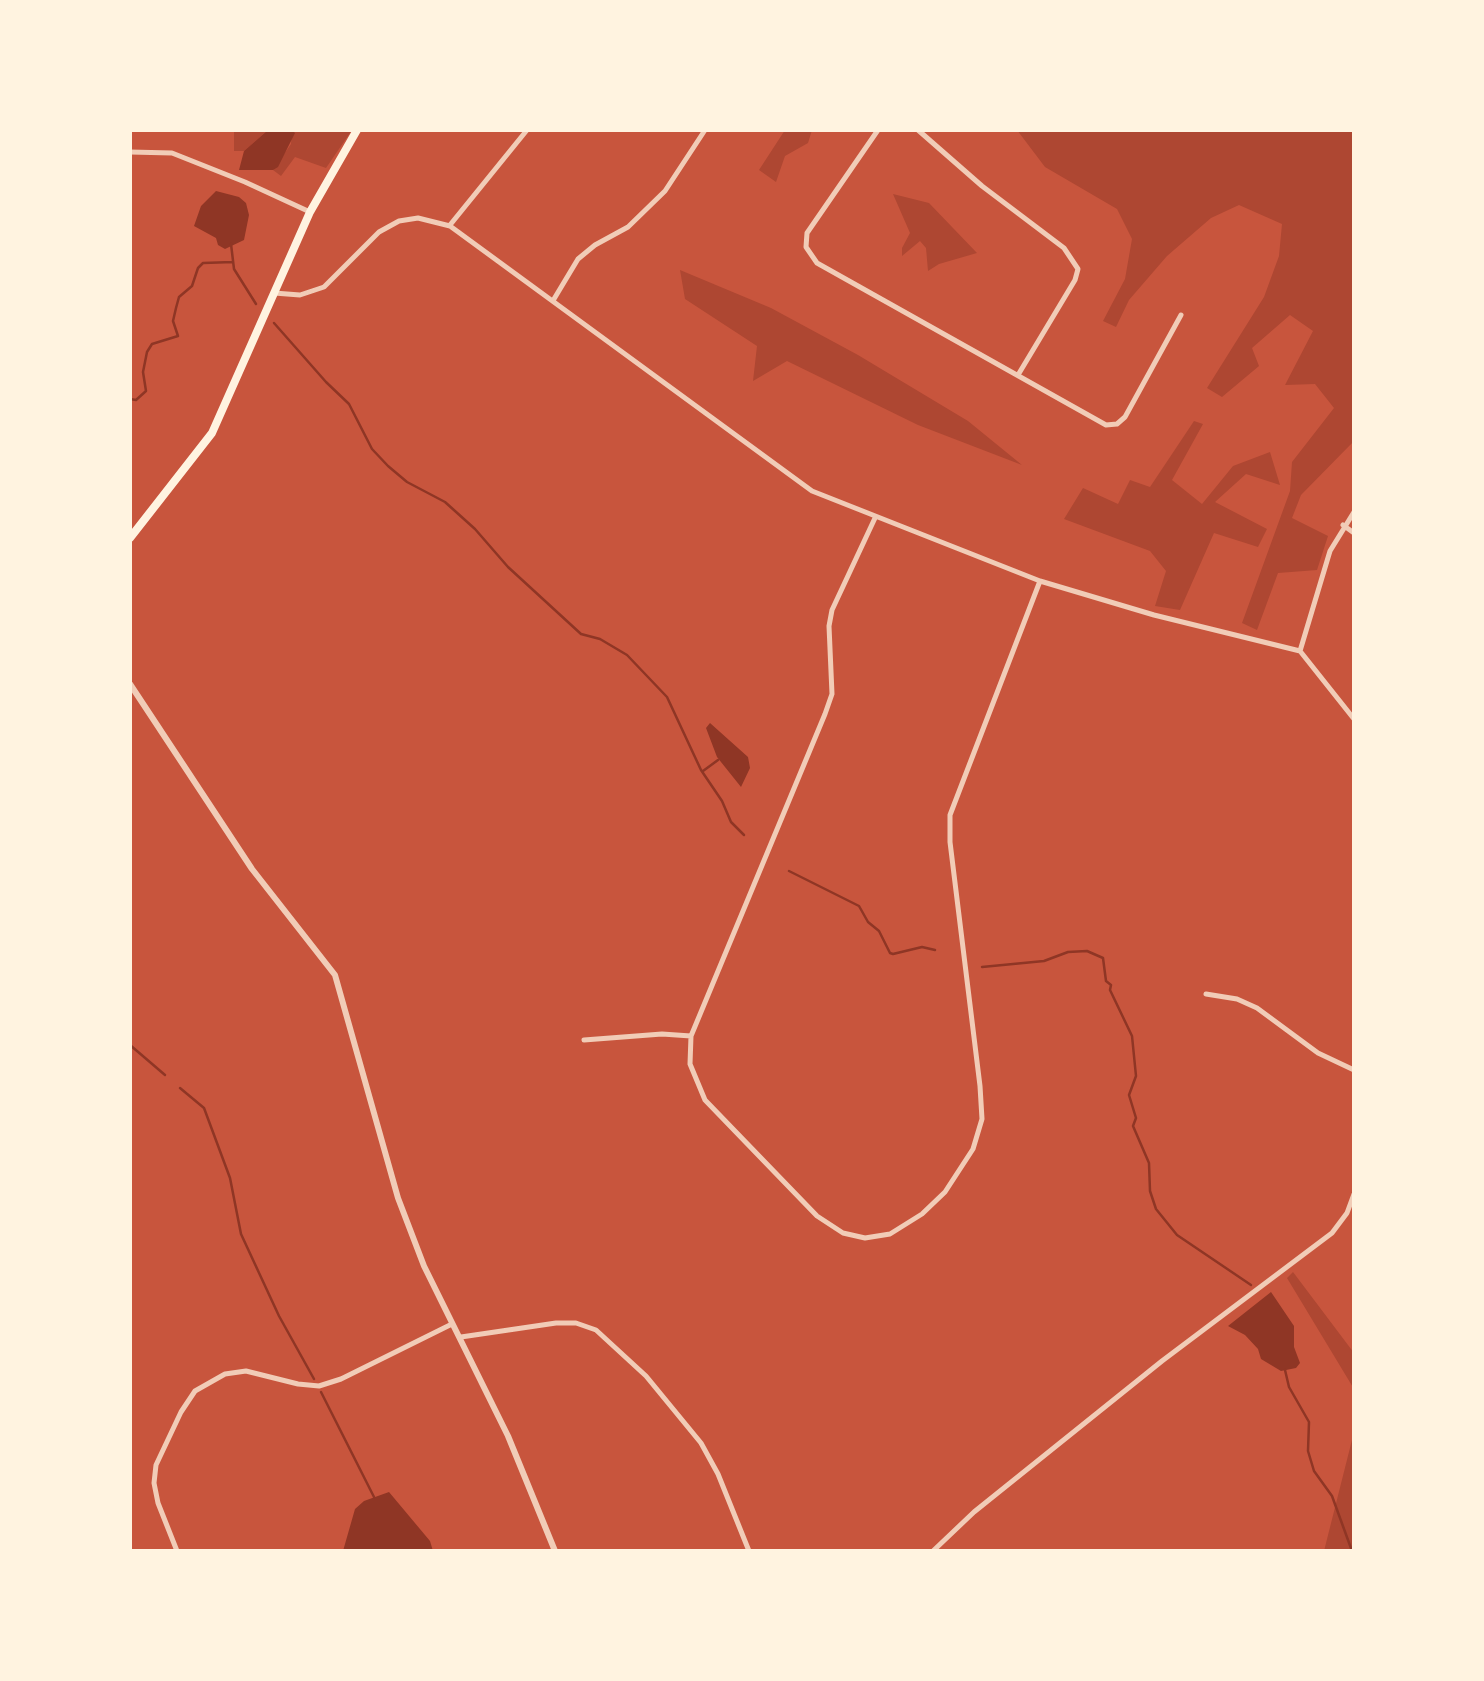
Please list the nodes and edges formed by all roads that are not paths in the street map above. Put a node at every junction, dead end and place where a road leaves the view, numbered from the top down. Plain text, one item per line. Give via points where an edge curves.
1 (356, 130) edge
2 (526, 130) edge
3 (705, 130) edge
4 (878, 130) edge
5 (918, 130) edge
6 (130, 152) edge
7 (310, 212) junction
8 (450, 226) junction
9 (274, 293) junction
10 (554, 299) junction
11 (1181, 315) dead end
12 (1018, 376) junction
13 (1354, 512) edge
14 (875, 518) junction
15 (1343, 525) junction
16 (1354, 533) edge
17 (130, 538) edge
18 (1040, 581) junction
19 (1300, 651) junction
20 (130, 684) edge
21 (1354, 719) edge
22 (1206, 994) dead end
23 (691, 1036) junction
24 (584, 1040) dead end
25 (1354, 1070) edge
26 (1354, 1194) edge
27 (454, 1322) junction
28 (461, 1336) junction
29 (178, 1551) edge
30 (555, 1551) edge
31 (749, 1551) edge
32 (933, 1551) edge

1 - 7 main road
2 - 8 street
3 - 10 street via 665,191 628,227 578,259
4 - 12 street via 806,234 806,247 818,264
5 - 12 street via 1064,248 1078,269
6 - 7 street via 172,153
7 - 9 main road
8 - 9 street via 399,221 324,287 300,295
8 - 10 street
9 - 17 main road via 212,434
10 - 14 street via 812,491
11 - 12 street via 1116,424 1094,420
13 - 15 street
14 - 18 street
14 - 23 street via 832,610 832,694 825,714
15 - 16 street
15 - 19 street
18 - 19 street
18 - 23 street via 950,815 982,1120 960,1171 922,1214 890,1234 842,1233 817,1216 704,1100 690,1064
19 - 21 street
20 - 27 street via 252,869 334,975 398,1198
22 - 25 street via 1257,1008 1318,1053
23 - 24 street
26 - 32 street via 1332,1233 1162,1361
27 - 28 street
27 - 29 street via 318,1386 246,1371 225,1374 196,1392 156,1464 158,1503
28 - 30 street
28 - 31 street via 556,1323 596,1330 646,1376 701,1443

